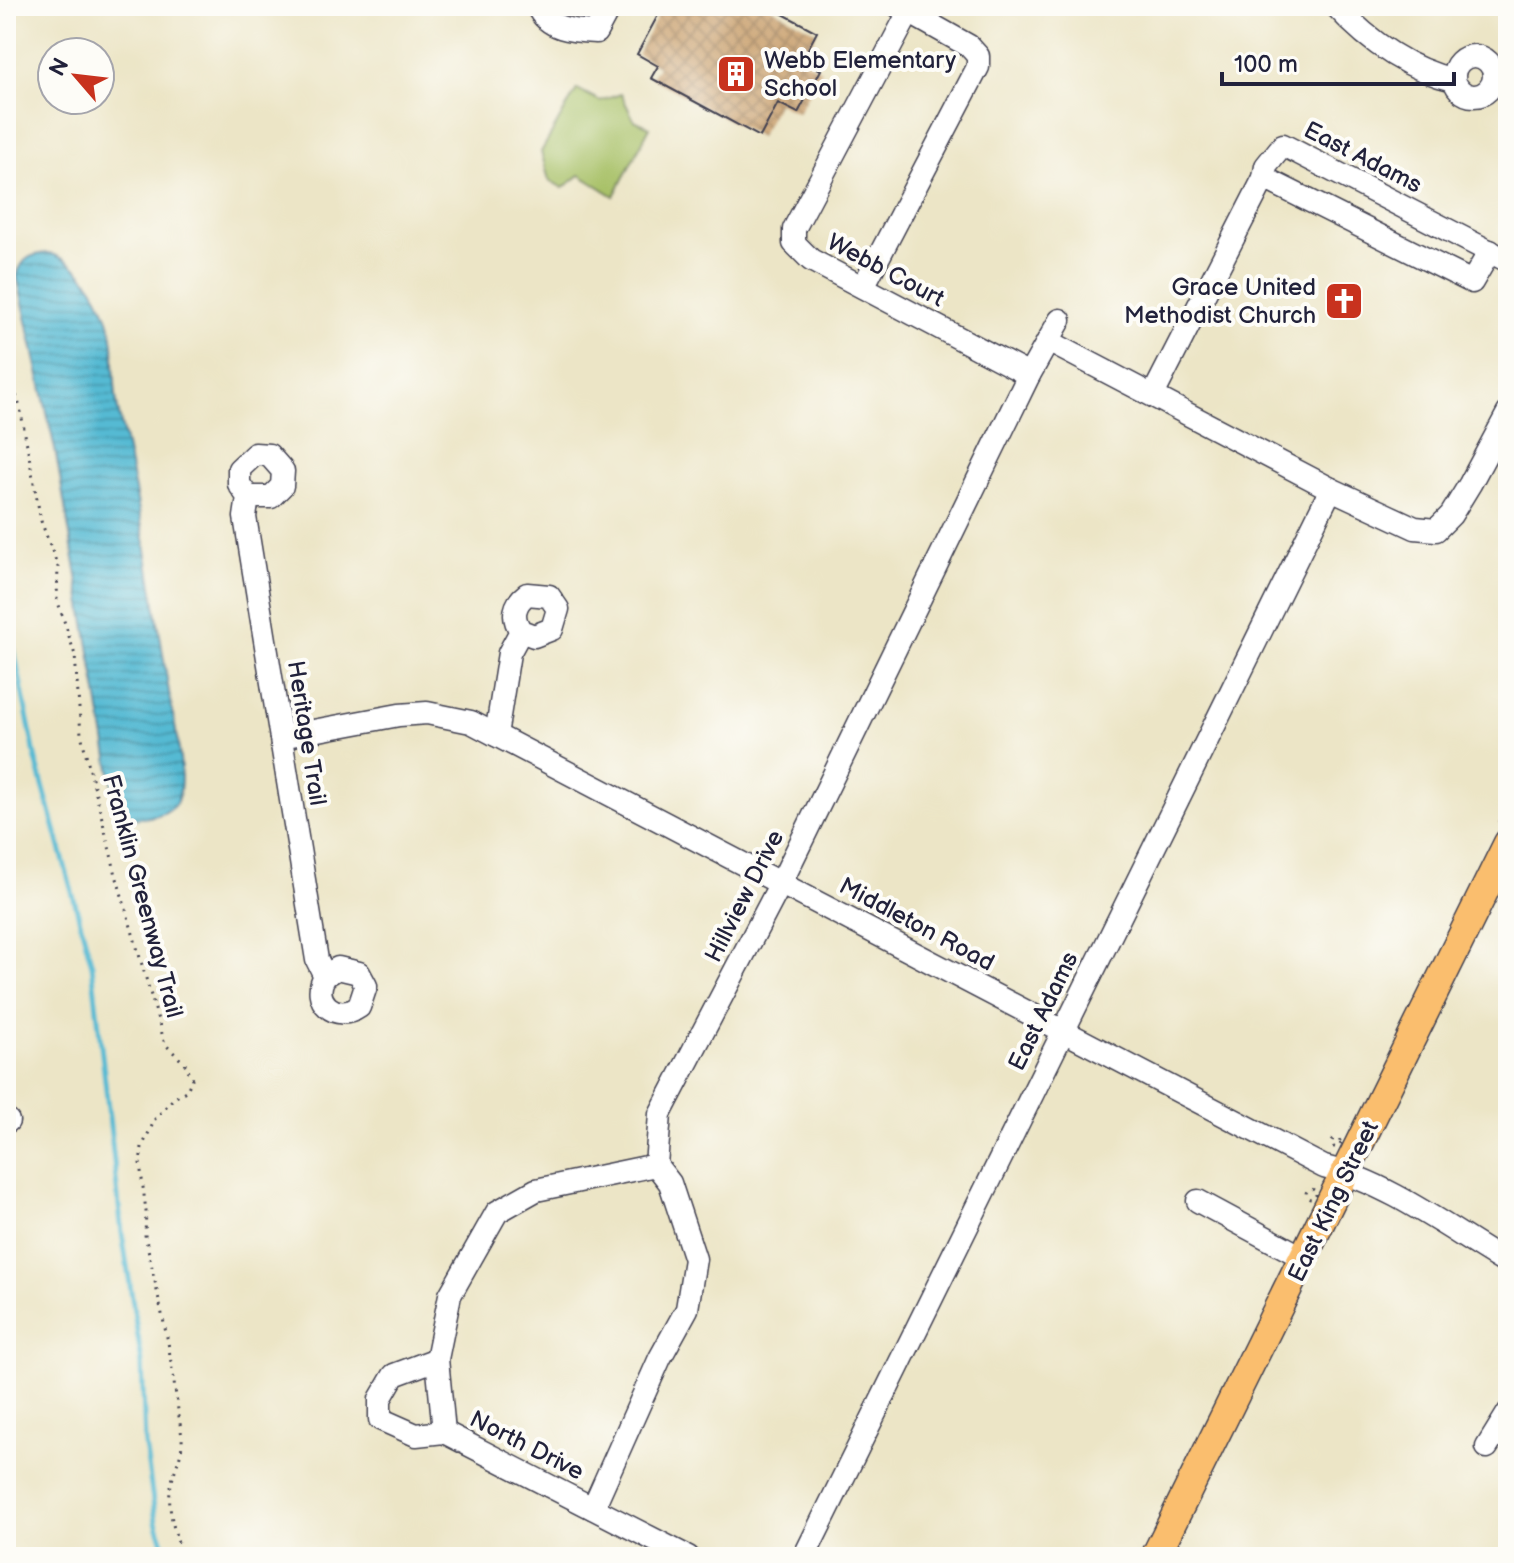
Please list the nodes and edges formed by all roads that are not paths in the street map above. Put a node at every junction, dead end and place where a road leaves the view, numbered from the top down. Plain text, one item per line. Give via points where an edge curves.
1 (537, 6) edge
2 (610, 6) edge
3 (1336, 6) edge
4 (904, 9) edge
5 (1454, 80) dead end
6 (1264, 178) junction
7 (1499, 256) edge
8 (863, 287) junction
9 (1060, 320) dead end
10 (1048, 341) junction
11 (1029, 375) junction
12 (1153, 395) junction
13 (1508, 413) edge
14 (1502, 438) edge
15 (1331, 489) junction
16 (248, 497) dead end
17 (521, 631) dead end
18 (496, 735) junction
19 (281, 737) junction
20 (1508, 843) edge
21 (781, 883) junction
22 (325, 976) dead end
23 (1062, 1030) junction
24 (656, 1165) junction
25 (1346, 1173) junction
26 (1198, 1201) dead end
27 (1304, 1258) junction
28 (1508, 1264) edge
29 (437, 1359) junction
30 (1508, 1413) edge
31 (444, 1432) junction
32 (1487, 1447) dead end
33 (593, 1508) junction
34 (688, 1557) edge
35 (804, 1557) edge
36 (1155, 1557) edge

1 - 2 street via 552,23 569,31 596,32
3 - 5 street via 1364,35 1400,60
4 - 8 street, Webb Court via 793,236 802,254
4 - 8 street via 969,46 978,56 978,67
6 - 7 street via 1472,282
6 - 7 street, East Adams via 1266,166 1283,145
6 - 12 street, East Adams
8 - 11 street, Webb Court
9 - 10 street, Hillview Drive
10 - 11 street, Hillview Drive
10 - 12 street
11 - 21 street, Hillview Drive
12 - 15 street
13 - 14 street
14 - 15 street via 1436,530 1415,528
15 - 23 street, East Adams
16 - 19 street, Heritage Trail via 245,517
17 - 18 street via 509,653
18 - 19 street, Middleton Road via 471,722 427,713
18 - 21 street, Middleton Road
19 - 22 street, Heritage Trail via 317,960
20 - 25 main road, East King Street
21 - 23 street, Middleton Road
21 - 24 street, Hillview Drive via 660,1114
23 - 25 street, Middleton Road via 1324,1167
23 - 35 street, East Adams
24 - 29 street, North Drive via 536,1190 497,1212 450,1295
24 - 33 street via 670,1183 695,1259 687,1309
25 - 27 main road, East King Street
25 - 28 street, Middleton Road
26 - 27 street
27 - 36 main road, East King Street
29 - 31 street, North Drive
29 - 31 street via 394,1375 380,1399 380,1419 416,1435
30 - 32 street
31 - 33 street, North Drive
33 - 34 street, North Drive

